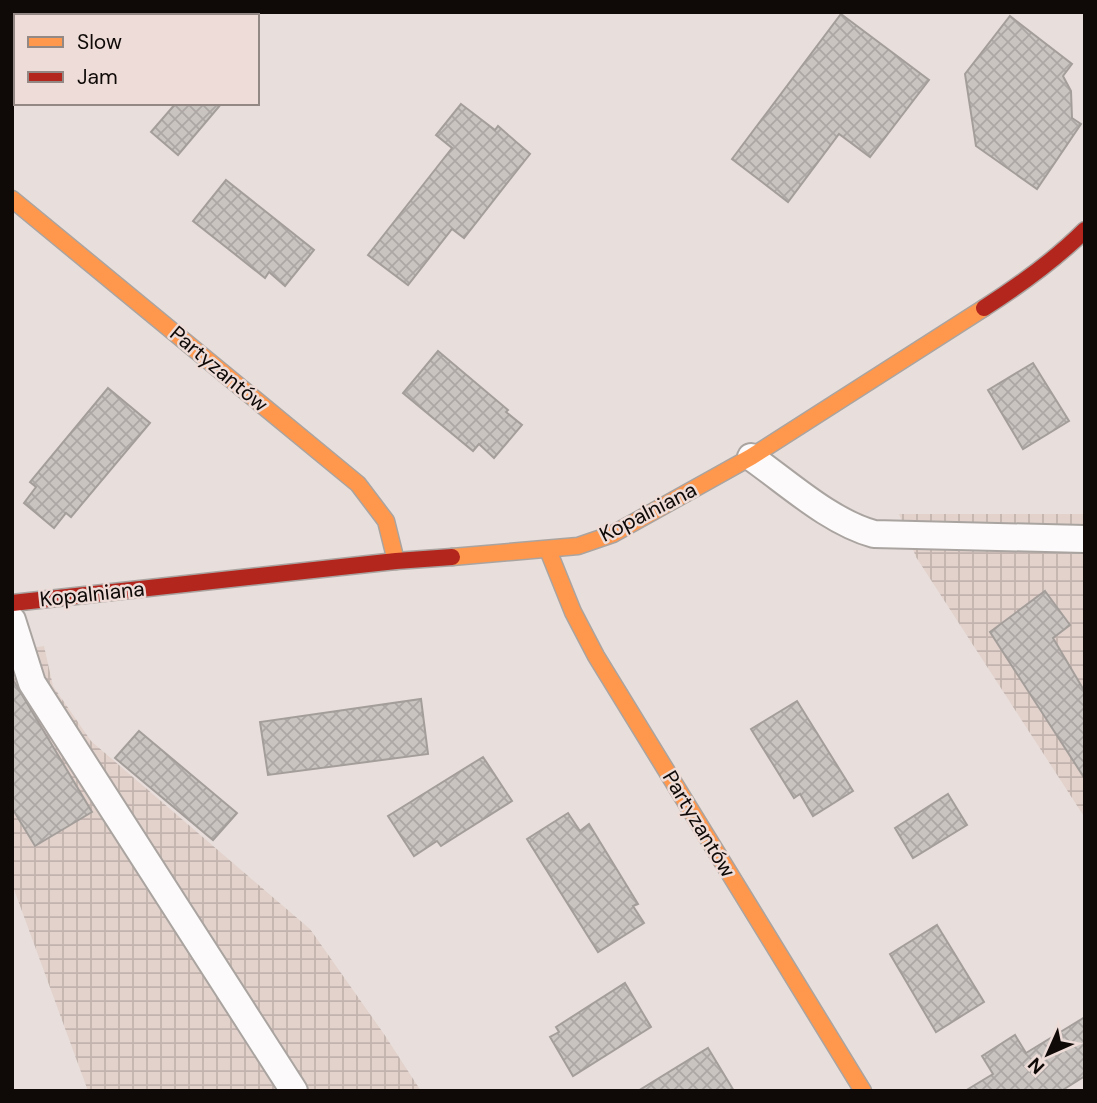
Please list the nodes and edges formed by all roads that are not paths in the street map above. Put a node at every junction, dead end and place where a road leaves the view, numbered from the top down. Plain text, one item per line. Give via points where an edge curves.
1 (12, 199) edge
2 (1085, 230) edge
3 (751, 457) junction
4 (1085, 539) edge
5 (548, 550) junction
6 (396, 561) junction
7 (12, 603) edge
8 (12, 620) edge
9 (294, 1091) edge
10 (863, 1091) edge

1 - 6 street, Partyzantów via 358,484 386,521
2 - 3 street, Kopalniana via 1016,288
3 - 4 lane via 836,517 874,534
3 - 5 street, Kopalniana via 613,534
5 - 6 street, Kopalniana
5 - 10 street, Partyzantów via 596,656
6 - 7 street, Kopalniana
8 - 9 lane via 32,683

